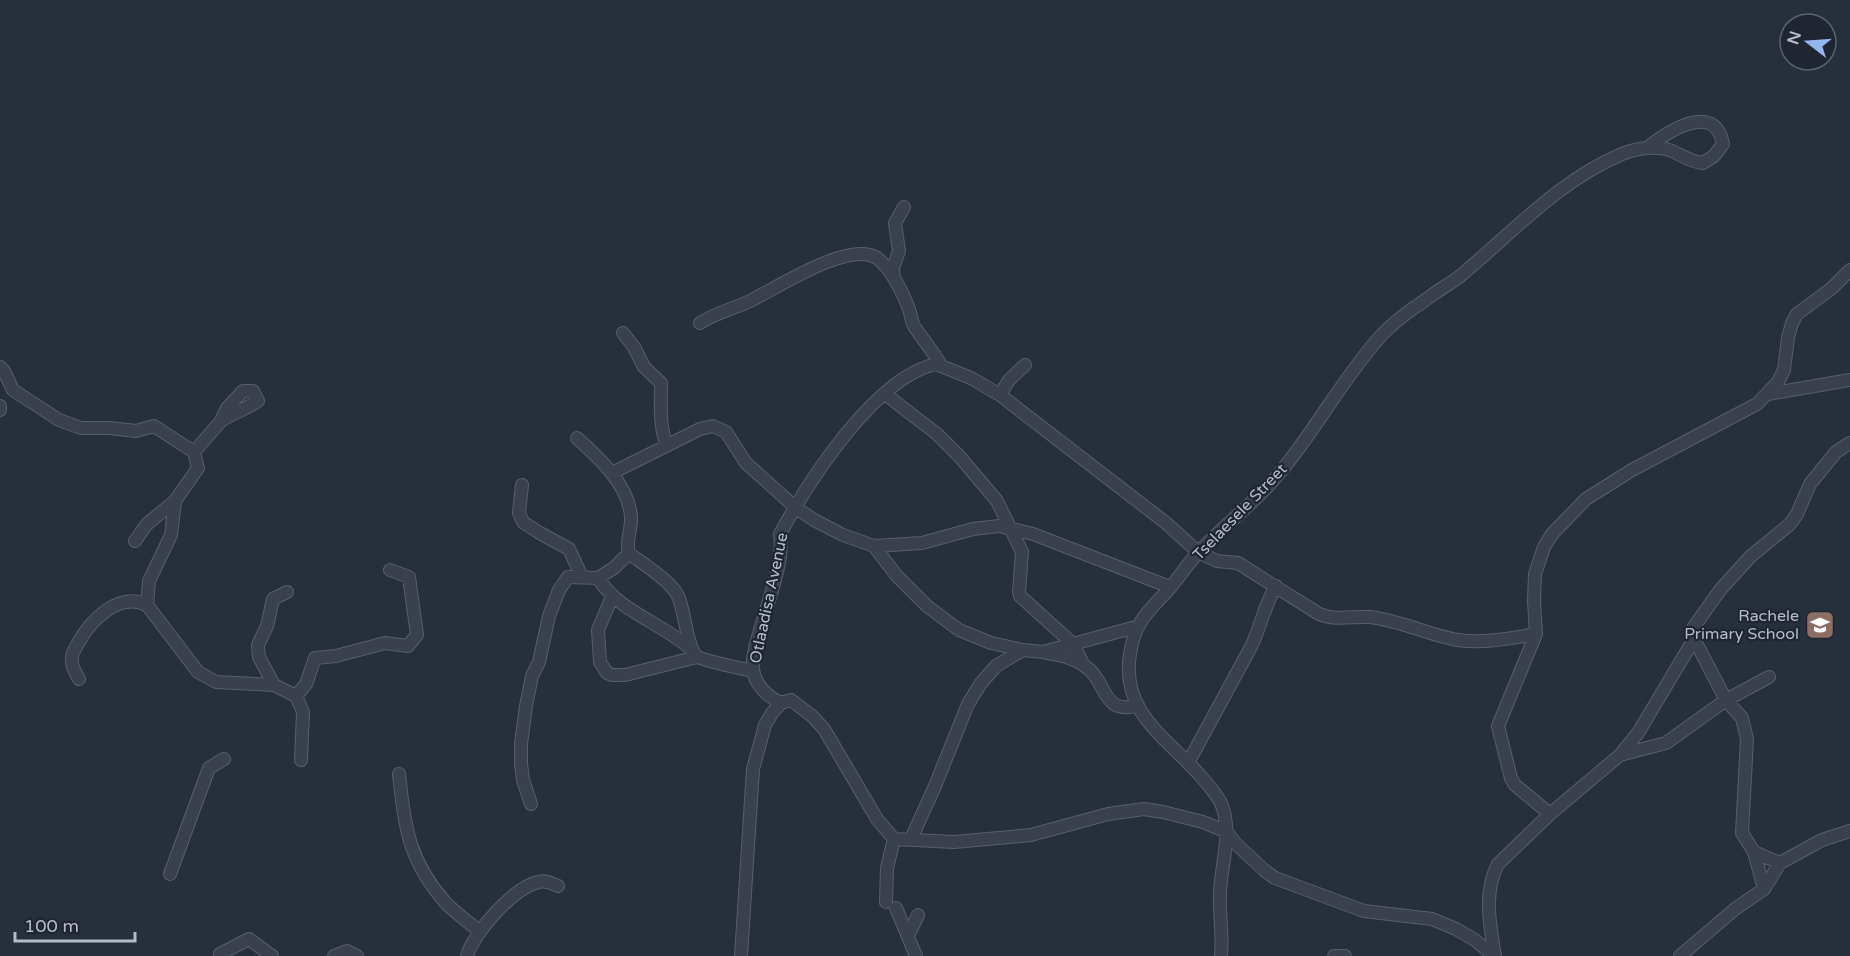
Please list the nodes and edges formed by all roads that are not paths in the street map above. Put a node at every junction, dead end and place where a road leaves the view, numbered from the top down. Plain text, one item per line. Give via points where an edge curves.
1 (1647, 148) junction
2 (904, 207) dead end
3 (1850, 270) edge
4 (894, 279) junction
5 (700, 323) dead end
6 (623, 333) dead end
7 (940, 364) junction
8 (1025, 365) dead end
9 (0, 368) edge
10 (1850, 380) edge
11 (13, 390) junction
12 (0, 391) edge
13 (885, 394) junction
14 (1768, 394) junction
15 (1000, 395) junction
16 (221, 421) dead end
17 (577, 438) dead end
18 (1850, 443) edge
19 (667, 447) junction
20 (194, 452) junction
21 (612, 472) junction
22 (522, 485) dead end
23 (176, 501) junction
24 (796, 508) junction
25 (1010, 527) junction
26 (135, 541) dead end
27 (874, 546) junction
28 (1198, 552) junction
29 (629, 554) junction
30 (390, 570) dead end
31 (582, 577) junction
32 (598, 578) junction
33 (1276, 586) junction
34 (1170, 587) junction
35 (286, 592) dead end
36 (612, 597) junction
37 (147, 605) junction
38 (1136, 627) junction
39 (1536, 634) junction
40 (1694, 639) junction
41 (991, 643) junction
42 (1073, 644) junction
43 (1023, 650) junction
44 (1043, 652) junction
45 (694, 653) junction
46 (996, 666) junction
47 (1084, 666) junction
48 (753, 671) junction
49 (1769, 677) dead end
50 (79, 679) dead end
51 (274, 685) junction
52 (296, 696) junction
53 (1726, 700) junction
54 (781, 703) junction
55 (1137, 706) junction
56 (1620, 755) junction
57 (224, 759) dead end
58 (301, 760) dead end
59 (1189, 761) junction
60 (399, 774) dead end
61 (531, 804) dead end
62 (1550, 814) junction
63 (1850, 831) edge
64 (1227, 832) junction
65 (894, 839) junction
66 (911, 839) junction
67 (1754, 852) junction
68 (1780, 863) junction
69 (170, 874) dead end
70 (558, 886) dead end
71 (1764, 889) junction
72 (918, 915) dead end
73 (480, 932) junction
74 (908, 936) junction
75 (220, 956) edge
76 (272, 956) edge
77 (334, 956) edge
78 (357, 956) edge
79 (467, 956) edge
80 (741, 956) edge
81 (916, 956) edge
82 (1221, 956) edge
83 (1334, 956) edge
84 (1345, 956) edge
85 (1494, 956) edge
86 (1680, 956) edge

1 - 1 street, Tselaesele Street via 1660,147 1703,163 1723,144 1717,128 1693,123
1 - 28 street, Tselaesele Street via 1622,154 1574,180 1457,279 1394,323 1362,359 1277,476
2 - 4 street via 895,223 899,251
3 - 14 street via 1797,314 1788,338 1784,370
4 - 5 street via 879,259 854,254
4 - 7 street via 914,326
6 - 19 street via 644,367 661,383 660,415
7 - 13 street, Otlaadisa Avenue via 903,380
7 - 15 street
8 - 15 street
9 - 11 street
10 - 14 street
11 - 12 street
11 - 20 street via 59,420 81,428 136,431 154,426
13 - 24 street, Otlaadisa Avenue via 838,444
13 - 25 street via 960,457 997,501
14 - 39 street via 1757,404 1632,470 1586,499 1563,521 1544,547 1535,574
15 - 28 street
16 - 20 street
17 - 21 street
18 - 40 street via 1836,452 1810,484 1790,524 1751,556 1720,590 1693,628
19 - 21 street
19 - 24 street via 708,427 719,428 746,463
20 - 23 street via 198,468
21 - 29 street via 630,509
22 - 31 street via 519,513 523,522 569,549
23 - 26 street via 147,524
23 - 37 street via 171,536 149,581
24 - 27 street via 843,536
24 - 48 street, Otlaadisa Avenue via 780,534 779,562 756,645
25 - 27 street via 973,529 922,543
25 - 34 street
25 - 42 street via 1022,552 1020,596
27 - 41 street via 896,575 933,611 959,630
28 - 33 street via 1217,561 1238,563
28 - 34 street, Tselaesele Street
29 - 32 street
29 - 45 street via 678,594
30 - 52 street via 409,577 417,634 408,646 385,644 315,658 306,684
31 - 32 street
31 - 61 street via 568,577 559,590 532,676 521,744 523,780
32 - 36 street
33 - 39 street via 1329,618 1368,617 1461,641
33 - 59 street via 1252,645
34 - 38 street, Tselaesele Street
35 - 51 street via 273,599 258,645 259,657
36 - 45 street via 678,637
36 - 45 street via 598,630 599,656 608,673 624,675
37 - 50 street via 138,600 117,604 95,618 72,656
37 - 51 street via 198,672 216,682
38 - 42 street
38 - 55 street, Tselaesele Street via 1129,656
39 - 62 street via 1500,717 1498,732 1510,778
40 - 53 street
40 - 56 street via 1638,733
41 - 43 street
41 - 46 street
42 - 44 street
42 - 47 street
43 - 44 street
43 - 46 street
44 - 47 street
45 - 48 street
46 - 66 street via 968,704
47 - 55 street via 1116,706
48 - 54 street, Otlaadisa Avenue via 766,692
49 - 53 street
51 - 52 street
52 - 58 street via 303,712
53 - 56 street via 1666,743
53 - 67 street via 1742,718 1747,739 1742,833
54 - 65 street, Otlaadisa Avenue via 791,700 824,729 877,819
54 - 80 street via 765,725 753,769
55 - 59 street, Tselaesele Street via 1164,740
56 - 62 street
57 - 69 street via 209,768
59 - 64 street, Tselaesele Street via 1222,805
60 - 73 street via 405,826 417,862 446,903
62 - 85 street via 1507,854 1493,874 1489,900
63 - 68 street via 1822,840
64 - 66 street via 1203,822 1144,809 1108,814 1020,837 954,842
64 - 82 street, Tselaesele Street via 1220,894
64 - 85 street via 1275,878 1364,911 1432,919 1466,934
65 - 66 street
65 - 74 street via 888,868 891,905
67 - 68 street
67 - 71 street
68 - 71 street
70 - 73 street via 546,881 528,885
71 - 86 street
72 - 74 street
73 - 79 street
74 - 81 street
75 - 76 street via 249,939
77 - 78 street via 347,951
83 - 84 street

